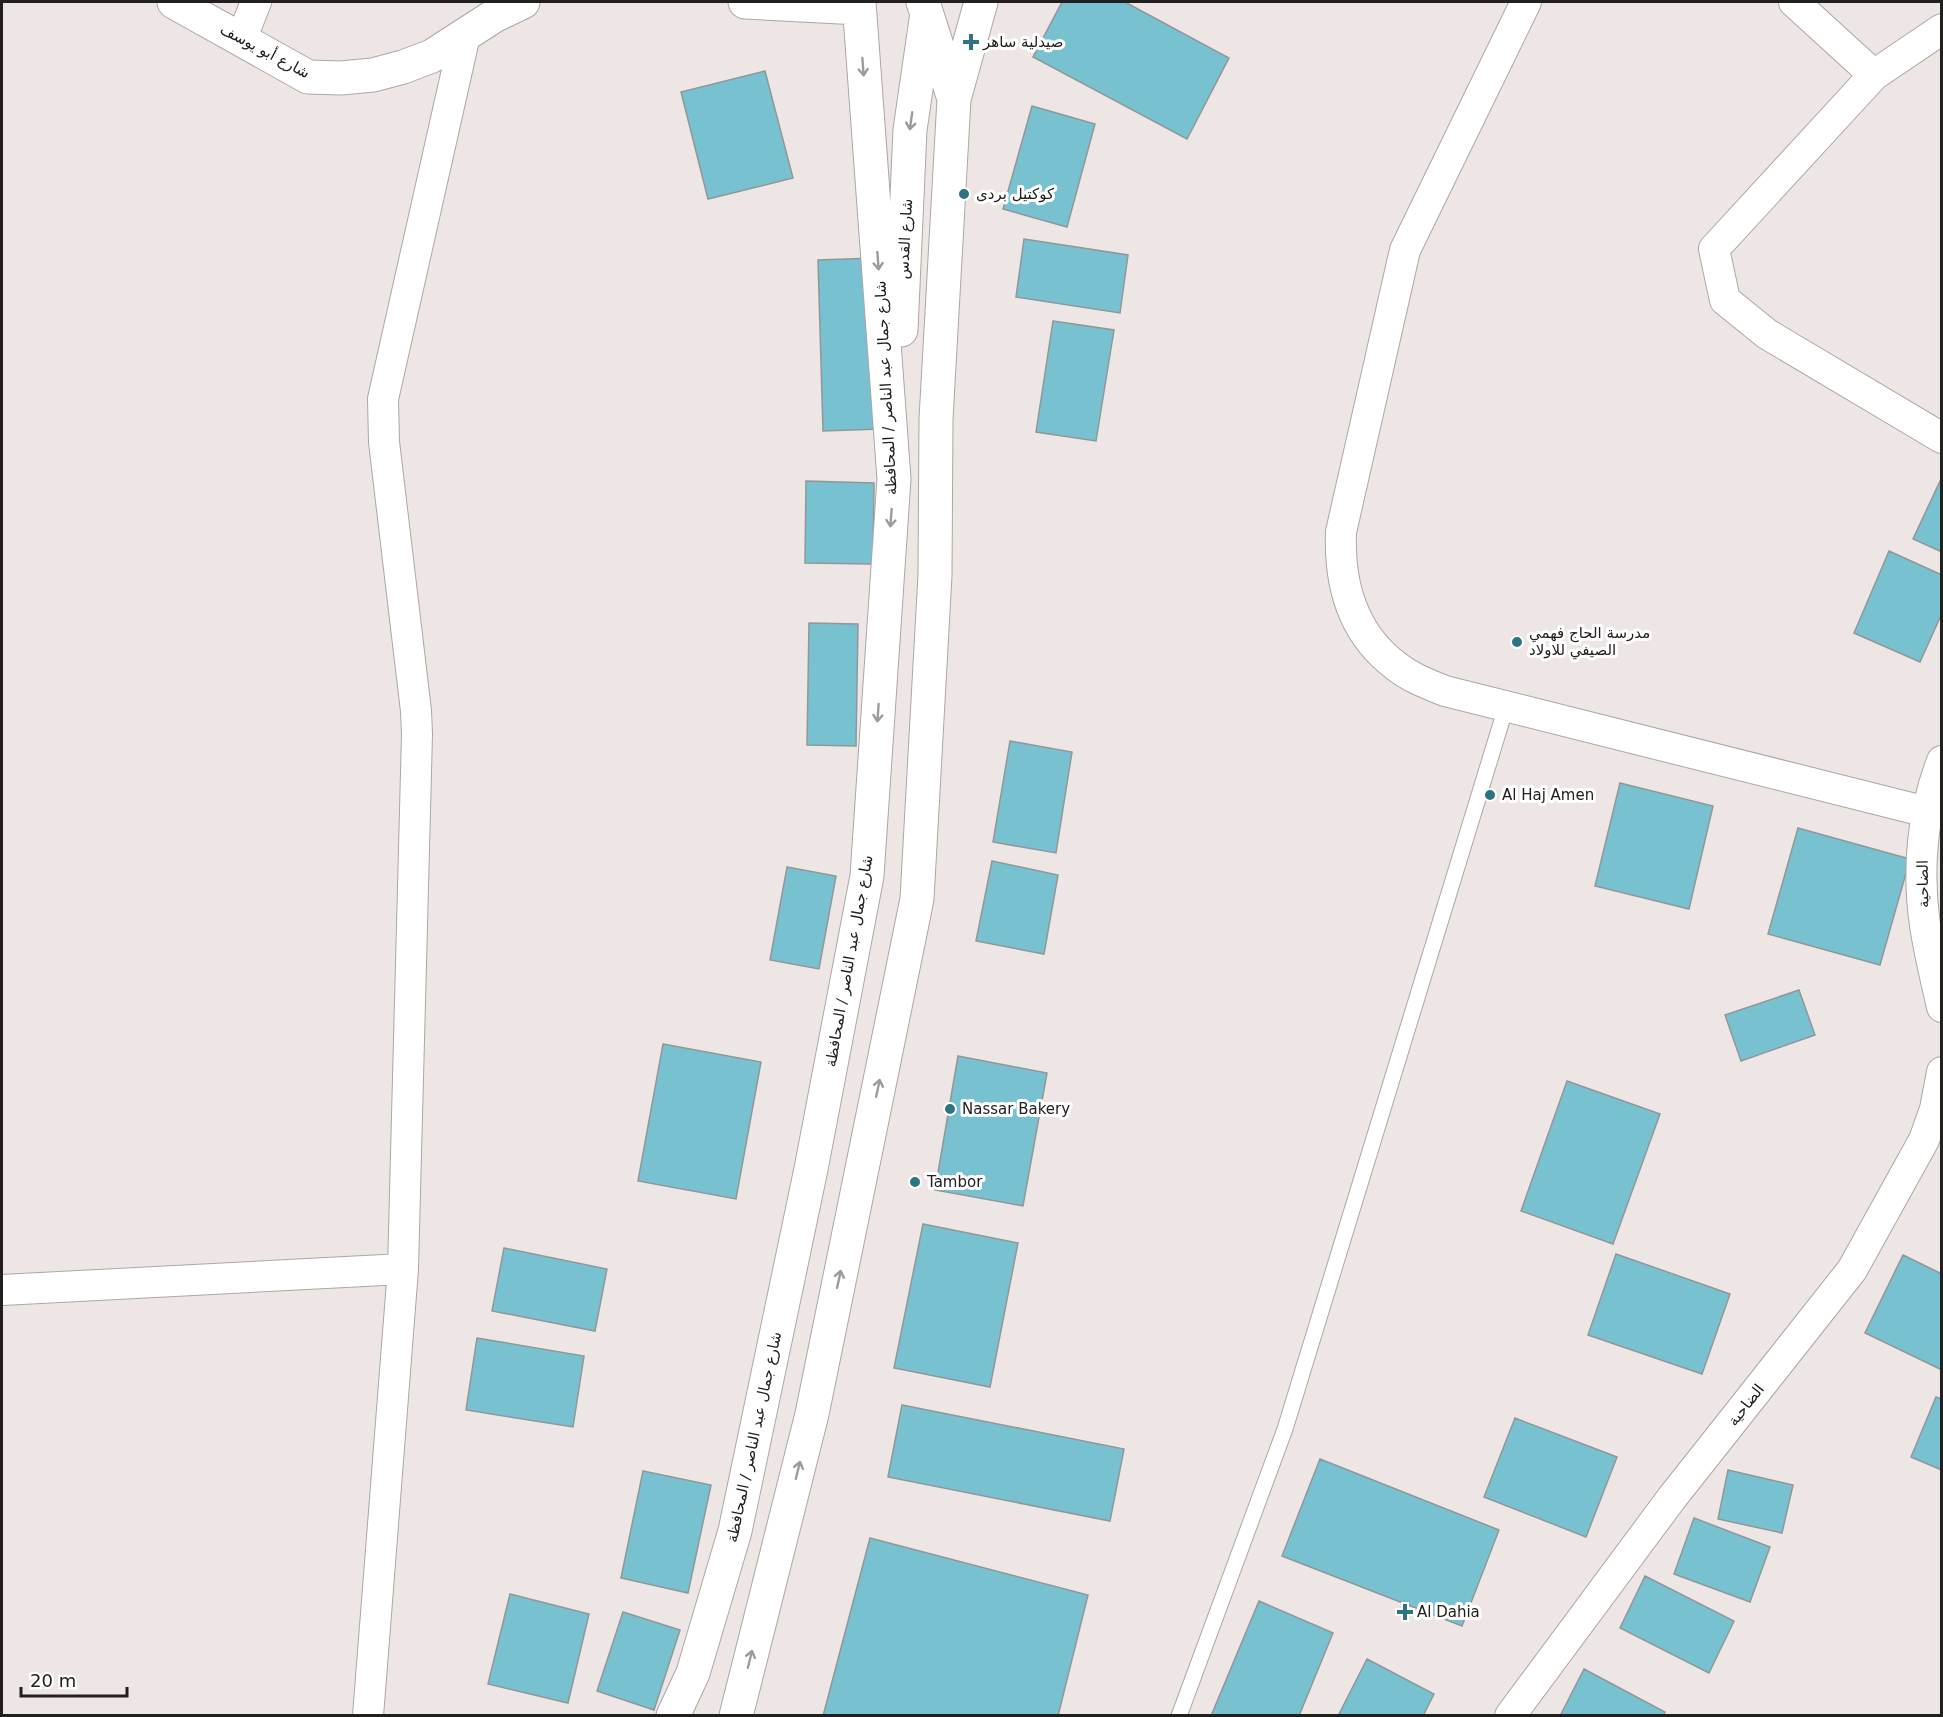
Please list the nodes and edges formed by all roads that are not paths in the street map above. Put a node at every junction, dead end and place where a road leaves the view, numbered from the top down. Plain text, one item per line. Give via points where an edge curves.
1 (174, 2) edge
2 (256, 2) edge
3 (523, 2) edge
4 (745, 2) edge
5 (981, 2) edge
6 (1526, 2) edge
7 (1794, 2) edge
8 (859, 5) edge
9 (494, 9) edge
10 (930, 13) edge
11 (1941, 29) edge
12 (465, 35) junction
13 (241, 40) junction
14 (1874, 75) junction
15 (954, 99) junction
16 (1941, 438) edge
17 (894, 479) junction
18 (1506, 707) junction
19 (1941, 760) edge
20 (1928, 812) junction
21 (1941, 1007) edge
22 (1941, 1072) edge
23 (403, 1269) junction
24 (2, 1290) edge
25 (368, 1716) edge
26 (673, 1716) edge
27 (736, 1716) edge
28 (1179, 1716) edge
29 (1510, 1716) edge

1 - 13 main road, شارع أبو يوسف
2 - 13 street
3 - 9 main road, شارع أبو يوسف
4 - 8 main road
5 - 15 main road
6 - 18 street via 1405,250 1341,532 1340,557 1350,606 1377,649 1417,680
7 - 14 street
8 -> 17 main road, شارع جمال عبد الناصر / المحافظة
9 - 12 main road, شارع أبو يوسف
10 - 15 main road
10 -> 17 main road, شارع القدس via 910,130
11 - 14 street
12 - 13 main road, شارع أبو يوسف via 432,56 403,68 341,78 308,77
12 - 23 street via 383,399 384,442 417,735
14 - 16 street via 1714,249 1725,300 1767,334
27 -> 15 main road via 812,1414 917,899 935,575 936,419
17 -> 26 main road, شارع جمال عبد الناصر / المحافظة via 867,876 735,1531 693,1673
18 - 20 street
18 - 28 lane via 1285,1429
19 - 20 street, الضاحية
20 - 21 street, الضاحية via 1922,886 1925,925
22 - 29 street, الضاحية via 1935,1109 1924,1140 1852,1270 1671,1499
23 - 24 street
23 - 25 street

